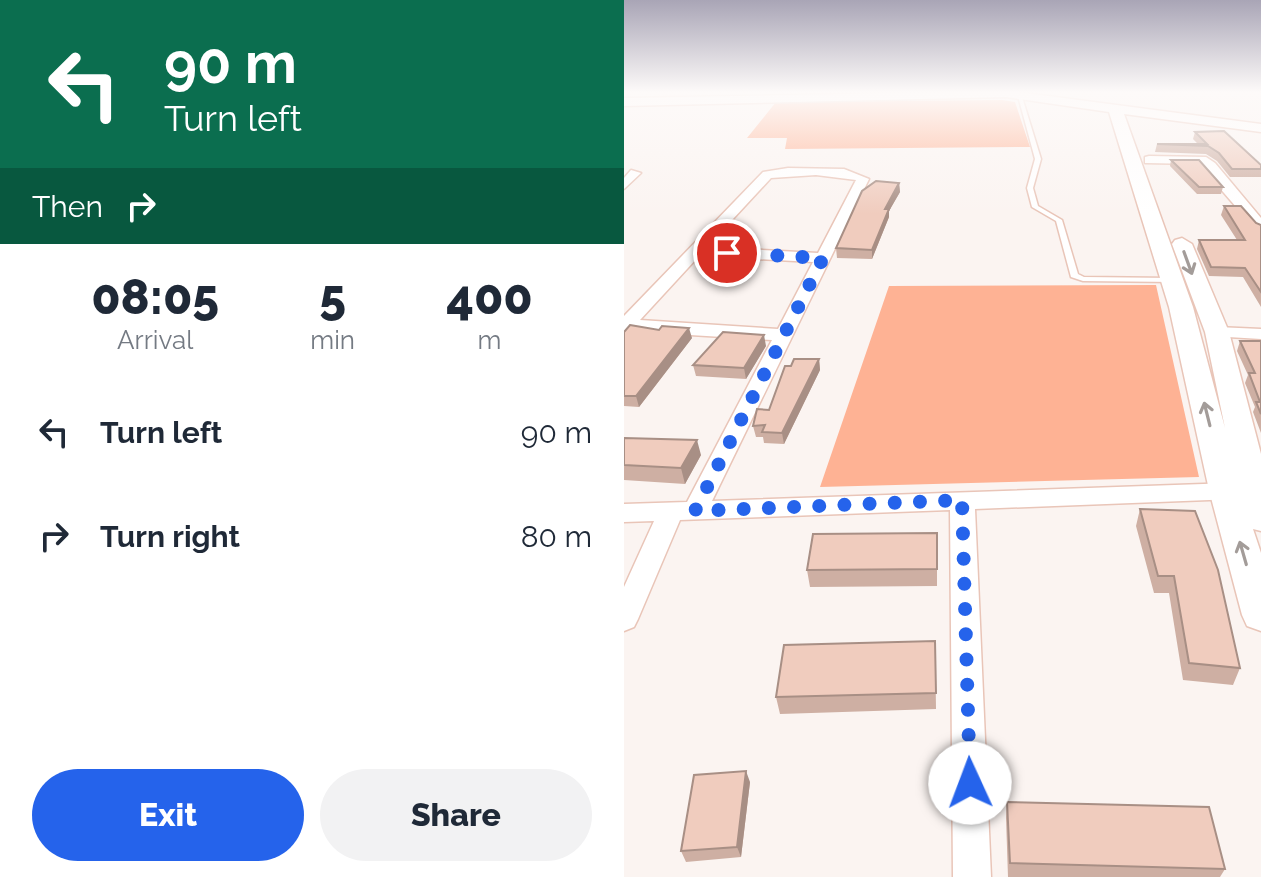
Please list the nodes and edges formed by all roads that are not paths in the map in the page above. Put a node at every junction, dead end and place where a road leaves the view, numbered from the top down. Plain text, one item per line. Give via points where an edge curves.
1 (1027, 132) edge
2 (1131, 132) edge
3 (1137, 132) edge
4 (1149, 160) junction
5 (635, 173) dead end
6 (624, 185) edge
7 (1261, 227) edge
8 (695, 251) junction
9 (823, 258) junction
10 (1172, 280) junction
11 (625, 325) edge
12 (1217, 332) junction
13 (1261, 334) edge
14 (783, 335) junction
15 (1247, 490) edge
16 (962, 500) junction
17 (683, 511) junction
18 (624, 513) edge
19 (1261, 519) edge
20 (1261, 615) edge
21 (624, 619) edge
22 (972, 877) edge

1 - 10 lane via 1038,159 1030,188 1035,207 1059,220 1074,275
2 - 10 street
3 - 4 street
4 - 7 street via 1202,160
4 -> 12 street
5 - 6 street
8 - 9 street
8 - 9 street via 767,175 855,174 863,179
8 - 11 street
9 - 14 street
15 -> 10 street
11 - 14 street
12 - 13 street
12 - 15 street
14 - 17 street
15 - 16 street
15 - 19 street
20 -> 15 street
16 - 17 street
16 - 22 street
17 - 18 street
17 - 21 street

